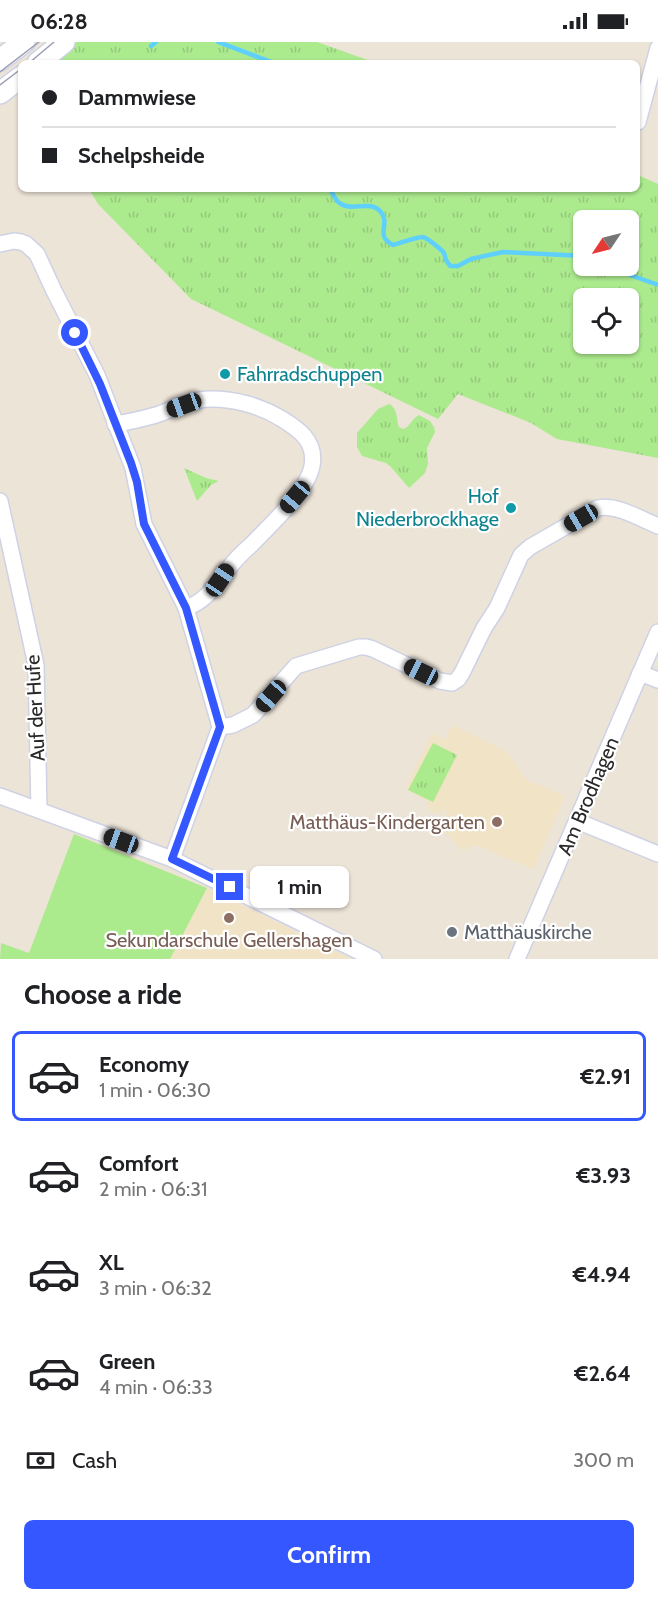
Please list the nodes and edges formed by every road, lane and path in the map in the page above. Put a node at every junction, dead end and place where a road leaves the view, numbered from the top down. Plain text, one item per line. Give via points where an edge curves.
1 (24, 42) edge
2 (64, 42) edge
3 (658, 48) edge
4 (0, 60) edge
5 (43, 60) edge
6 (18, 79) edge
7 (0, 93) edge
8 (640, 115) edge
9 (0, 244) edge
10 (115, 424) junction
11 (0, 501) edge
12 (658, 526) edge
13 (186, 608) junction
14 (658, 632) edge
15 (640, 673) junction
16 (658, 680) edge
17 (220, 727) junction
18 (0, 796) edge
19 (39, 810) junction
20 (577, 821) junction
21 (658, 854) edge
22 (172, 859) junction
23 (374, 959) edge
24 (517, 959) edge

1 - 4 main road
2 - 5 main road
3 - 8 street
6 - 7 main road
9 - 10 street via 21,242 37,254 96,375
10 - 13 street via 133,468 144,524
10 - 13 street via 200,400 220,399 266,410 297,429 310,445 312,468 302,488 214,588 199,603
11 - 19 street, Auf der Hufe via 36,665
12 - 17 street via 604,507 530,547 521,555 462,673 452,683 373,649 359,647 296,666 253,716
13 - 17 street
14 - 15 street, Am Brodhagen
15 - 16 street
15 - 20 street, Am Brodhagen
17 - 22 street
18 - 19 street
19 - 22 street
20 - 21 street
20 - 24 street, Am Brodhagen
22 - 23 street

